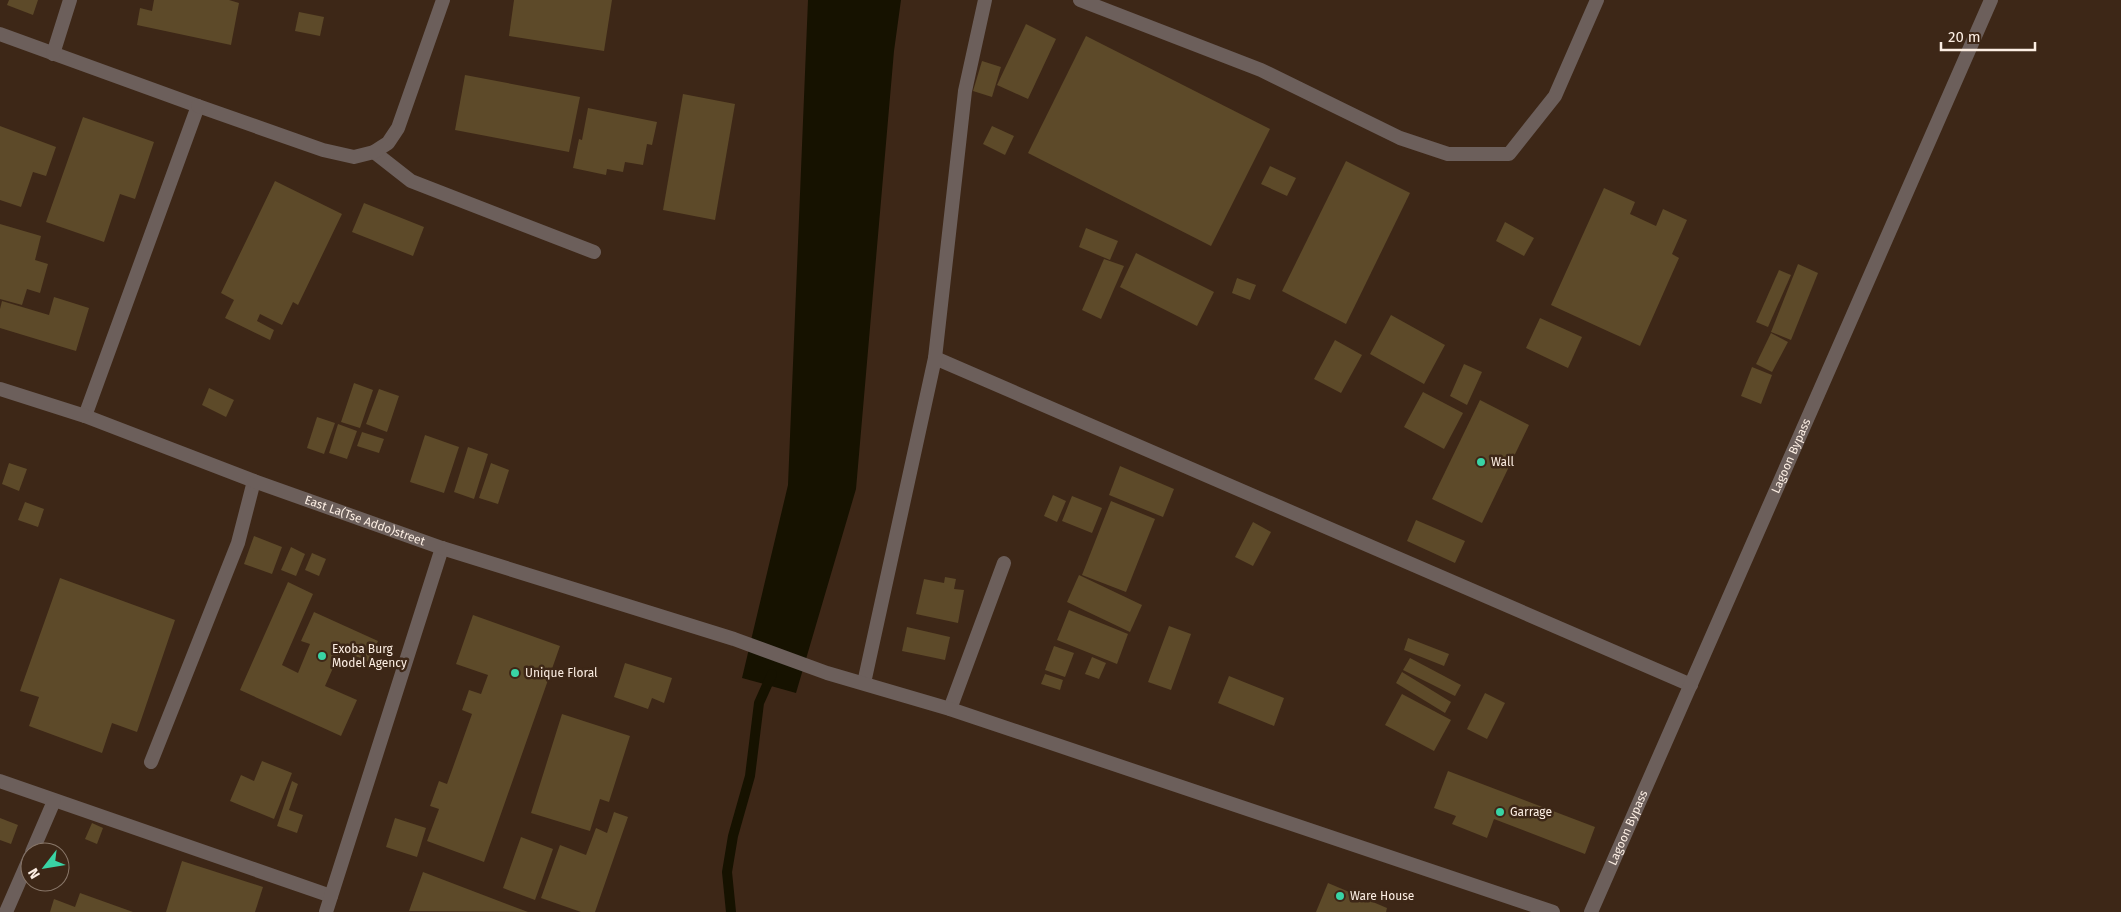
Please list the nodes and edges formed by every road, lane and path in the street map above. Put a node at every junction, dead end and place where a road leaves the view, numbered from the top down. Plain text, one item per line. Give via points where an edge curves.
1 (70, 0) edge
2 (443, 0) edge
3 (986, 0) edge
4 (1080, 0) edge
5 (1597, 0) edge
6 (1991, 0) edge
7 (0, 34) edge
8 (53, 54) junction
9 (198, 106) junction
10 (374, 152) junction
11 (594, 252) dead end
12 (935, 358) junction
13 (0, 389) edge
14 (85, 416) junction
15 (254, 481) junction
16 (442, 548) junction
17 (1004, 563) dead end
18 (864, 683) junction
19 (1691, 685) junction
20 (950, 708) junction
21 (151, 762) dead end
22 (0, 782) edge
23 (54, 801) junction
24 (36, 842) edge
25 (20, 879) edge
26 (331, 896) junction
27 (6, 912) edge
28 (326, 912) edge
29 (1553, 912) edge
30 (1591, 912) edge

1 - 8 street
2 - 10 street via 398,128 388,143
3 - 12 street via 965,91
4 - 5 street via 1261,70 1400,138 1448,154 1509,154 1555,96
6 - 19 street, Lagoon Bypass
7 - 8 street
8 - 9 street
9 - 10 street via 323,150 354,158
9 - 14 street
10 - 11 street via 411,181
12 - 18 street
12 - 19 street
13 - 14 street, East La(Tse Addo)street
14 - 15 street, East La(Tse Addo)street
15 - 16 street, East La(Tse Addo)street
15 - 21 street via 238,544
16 - 18 street, East La(Tse Addo)street
16 - 26 street
17 - 20 street
18 - 20 street, East La(Tse Addo)street
19 - 30 street, Lagoon Bypass
20 - 29 street, East La(Tse Addo)street
22 - 23 street
23 - 24 street
23 - 26 street
25 - 27 street
26 - 28 street

